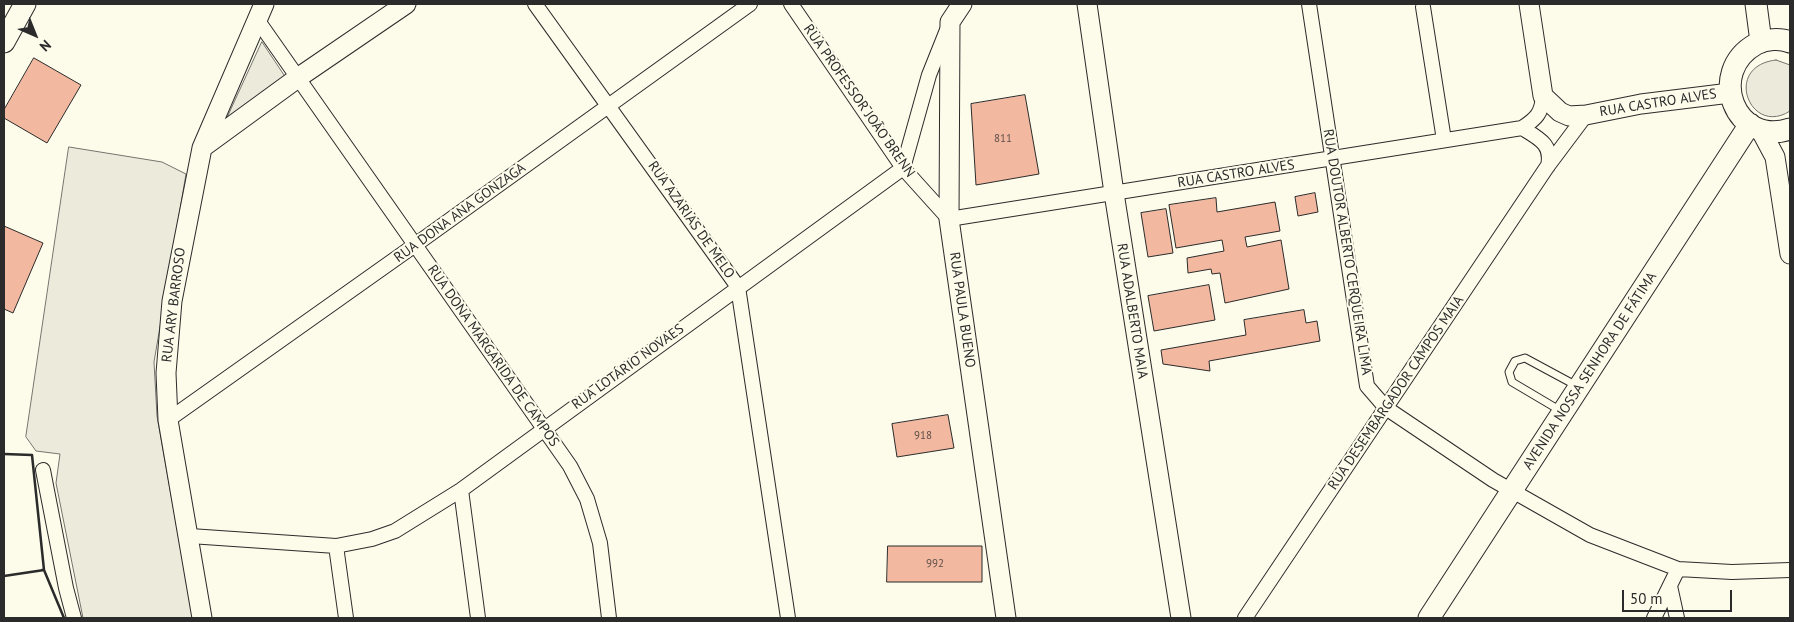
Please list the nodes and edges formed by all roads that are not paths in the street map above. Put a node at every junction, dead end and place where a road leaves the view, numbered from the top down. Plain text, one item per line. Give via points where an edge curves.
1 (25, 4) edge
2 (406, 4) edge
3 (535, 4) edge
4 (750, 4) edge
5 (791, 4) edge
6 (962, 4) edge
7 (1087, 4) edge
8 (1309, 4) edge
9 (1529, 4) edge
10 (1756, 4) edge
11 (1423, 7) dead end
12 (260, 11) edge
13 (950, 22) junction
14 (4, 42) edge
15 (1761, 42) junction
16 (1790, 42) edge
17 (299, 76) junction
18 (1730, 93) junction
19 (1543, 96) junction
20 (608, 104) junction
21 (1586, 115) junction
22 (1755, 127) junction
23 (1522, 128) junction
24 (1790, 129) edge
25 (1444, 140) junction
26 (202, 148) junction
27 (1332, 160) junction
28 (1547, 167) junction
29 (902, 168) junction
30 (1114, 193) junction
31 (949, 219) junction
32 (415, 246) junction
33 (1790, 254) edge
34 (738, 287) junction
35 (1579, 387) junction
36 (1386, 408) junction
37 (1563, 412) junction
38 (168, 420) junction
39 (544, 428) junction
40 (43, 470) dead end
41 (461, 490) junction
42 (1512, 492) junction
43 (190, 536) junction
44 (336, 546) junction
45 (1678, 569) junction
46 (1790, 570) edge
47 (1670, 586) junction
48 (74, 618) edge
49 (202, 618) edge
50 (346, 618) edge
51 (478, 618) edge
52 (609, 618) edge
53 (788, 618) edge
54 (1006, 618) edge
55 (1181, 618) edge
56 (1245, 618) edge
57 (1429, 618) edge
58 (1654, 618) edge
59 (1677, 618) edge

1 - 14 main road
2 - 17 main road
3 - 20 street, RUA AZARIAS DE MELO
4 - 20 street, RUA DONA ANA GONZAGA
5 - 29 street, RUA PROFESSOR JOÃO BRENN
6 - 13 main road
7 - 30 main road, RUA ADALBERTO MAIA
8 - 27 street, RUA DOUTOR ALBERTO CERQUEIRA LIMA
9 - 19 main road
10 - 15 main road
11 - 25 street
12 - 17 street, RUA DONA MARGARIDA DE CAMPOS
12 - 26 main road, RUA ARY BARROSO
13 - 29 street
13 - 31 main road, RUA PAULA BUENO
15 - 16 main road via 1774,39
15 - 18 main road via 1736,62 1730,77
17 - 26 main road
17 - 32 street, RUA DONA MARGARIDA DE CAMPOS
18 - 21 main road, RUA CASTRO ALVES
18 - 22 main road via 1740,116
19 - 21 main road, RUA CASTRO ALVES via 1569,116
19 - 23 street via 1539,116
20 - 32 street, RUA DONA ANA GONZAGA
20 - 34 street, RUA AZARIAS DE MELO
21 - 28 street, RUA CASTRO ALVES
22 - 24 main road via 1771,132
22 - 33 main road via 1775,157
22 - 35 main road, AVENIDA NOSSA SENHORA DE FÁTIMA
23 - 25 street, RUA CASTRO ALVES
23 - 28 street via 1544,141 1550,157
25 - 27 street, RUA CASTRO ALVES
26 - 38 main road, RUA ARY BARROSO via 172,300 166,373
27 - 30 street, RUA CASTRO ALVES
27 - 36 street, RUA DOUTOR ALBERTO CERQUEIRA LIMA via 1368,386
28 - 36 street, RUA DESEMBARGADOR CAMPOS MAIA
29 - 31 street, RUA PROFESSOR JOÃO BRENN
29 - 34 street, RUA LOTÁRIO NOVAES
30 - 31 street, RUA CASTRO ALVES
30 - 55 main road, RUA ADALBERTO MAIA
31 - 54 main road, RUA PAULA BUENO
32 - 38 street, RUA DONA ANA GONZAGA
32 - 39 street, RUA DONA MARGARIDA DE CAMPOS
34 - 39 street, RUA LOTÁRIO NOVAES
34 - 53 street, RUA AZARIAS DE MELO
35 - 37 main road, AVENIDA NOSSA SENHORA DE FÁTIMA
35 - 37 lane via 1525,358 1515,361 1509,372 1512,382
36 - 42 street, RUA DOUTOR ALBERTO CERQUEIRA LIMA
36 - 56 street, RUA DESEMBARGADOR CAMPOS MAIA
37 - 42 main road, AVENIDA NOSSA SENHORA DE FÁTIMA
38 - 43 main road, RUA ARY BARROSO
39 - 41 street, RUA LOTÁRIO NOVAES
39 - 52 street, RUA DONA MARGARIDA DE CAMPOS via 587,498 600,543
40 - 48 street
41 - 44 street, RUA LOTÁRIO NOVAES via 395,531
41 - 51 street
42 - 45 street, RUA DOUTOR ALBERTO CERQUEIRA LIMA via 1590,535
42 - 57 main road, AVENIDA NOSSA SENHORA DE FÁTIMA
43 - 44 street, RUA LOTÁRIO NOVAES
43 - 49 main road, RUA ARY BARROSO
44 - 50 street
45 - 46 street, RUA DOUTOR ALBERTO CERQUEIRA LIMA via 1732,572
45 - 47 street
47 - 58 street
47 - 59 street

